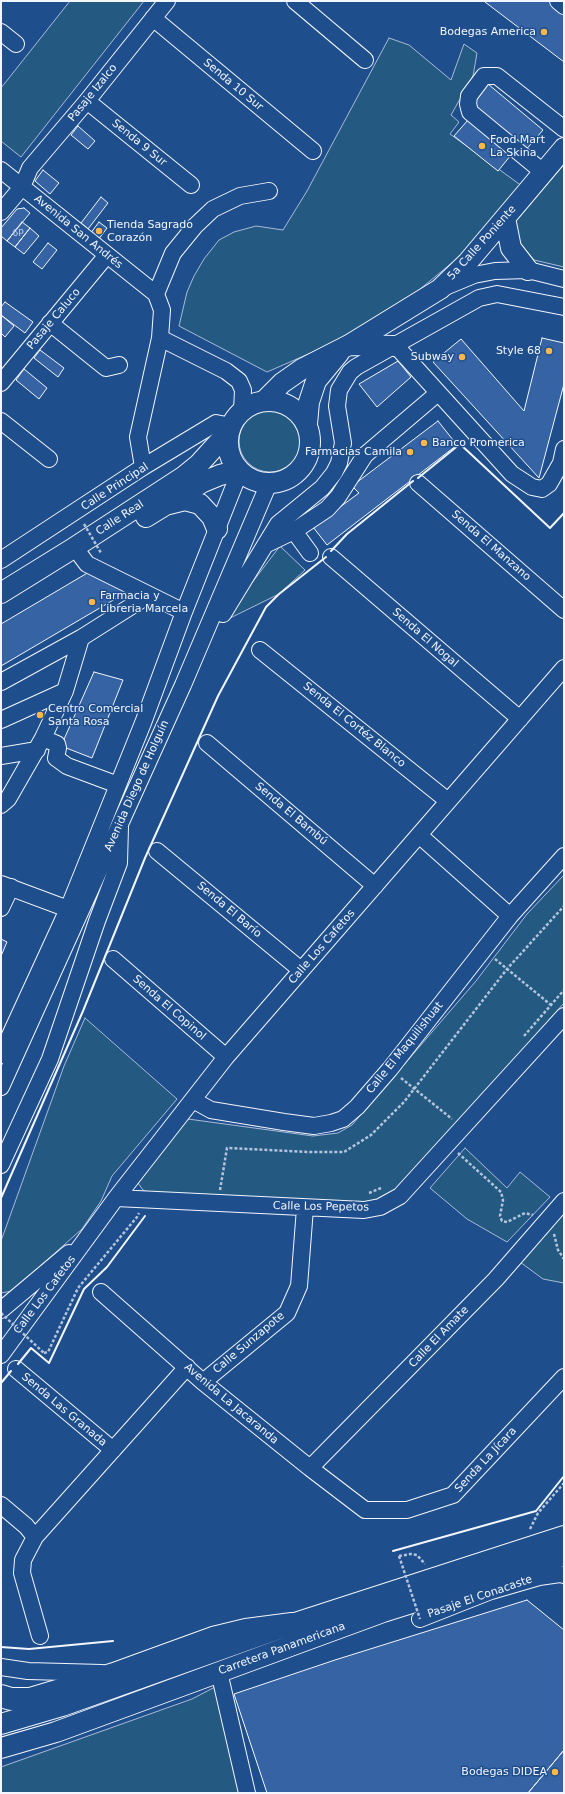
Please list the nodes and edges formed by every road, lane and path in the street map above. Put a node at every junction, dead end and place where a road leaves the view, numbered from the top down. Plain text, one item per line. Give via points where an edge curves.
1 (167, 1) edge
2 (295, 1) edge
3 (558, 1) edge
4 (564, 6) edge
5 (153, 18) junction
6 (1, 32) edge
7 (16, 44) dead end
8 (365, 60) dead end
9 (87, 101) junction
10 (564, 129) edge
11 (564, 148) edge
12 (313, 151) dead end
13 (1, 170) edge
14 (544, 172) junction
15 (191, 185) dead end
16 (22, 186) junction
17 (269, 191) dead end
18 (1, 212) edge
19 (505, 218) junction
20 (107, 255) junction
21 (528, 270) junction
22 (564, 279) edge
23 (440, 289) junction
24 (156, 294) junction
25 (564, 307) edge
26 (50, 323) junction
27 (160, 338) junction
28 (347, 346) junction
29 (396, 346) junction
30 (119, 365) dead end
31 (1, 383) edge
32 (438, 393) junction
33 (264, 401) junction
34 (1, 422) edge
35 (234, 423) junction
36 (307, 424) junction
37 (49, 459) dead end
38 (563, 459) edge
39 (143, 468) junction
40 (239, 471) junction
41 (269, 483) junction
42 (418, 483) dead end
43 (166, 504) junction
44 (84, 524) dead end
45 (217, 529) junction
46 (294, 531) junction
47 (264, 546) junction
48 (101, 553) dead end
49 (310, 553) dead end
50 (81, 556) junction
51 (331, 557) dead end
52 (1, 560) edge
53 (1, 593) edge
54 (149, 595) junction
55 (1, 605) edge
56 (564, 610) edge
57 (184, 612) junction
58 (81, 638) junction
59 (260, 650) dead end
60 (564, 668) edge
61 (1, 682) edge
62 (182, 685) junction
63 (65, 691) junction
64 (520, 719) junction
65 (1, 720) edge
66 (207, 743) dead end
67 (40, 744) junction
68 (1, 756) edge
69 (118, 785) junction
70 (3, 797) edge
71 (448, 801) junction
72 (120, 821) junction
73 (418, 835) junction
74 (157, 850) dead end
75 (564, 856) edge
76 (6, 885) edge
77 (375, 886) junction
78 (1, 908) edge
79 (68, 909) junction
80 (510, 916) junction
81 (484, 949) junction
82 (113, 959) dead end
83 (301, 970) junction
84 (564, 990) edge
85 (551, 1005) junction
86 (564, 1016) edge
87 (520, 1041) dead end
88 (1, 1055) edge
89 (226, 1057) junction
90 (390, 1069) junction
91 (1, 1087) edge
92 (193, 1100) junction
93 (456, 1112) dead end
94 (457, 1123) junction
95 (448, 1144) junction
96 (1, 1165) edge
97 (387, 1185) dead end
98 (220, 1190) dead end
99 (228, 1191) dead end
100 (368, 1194) dead end
101 (116, 1198) junction
102 (564, 1201) edge
103 (305, 1208) junction
104 (137, 1217) dead end
105 (547, 1220) junction
106 (90, 1235) junction
107 (564, 1259) edge
108 (101, 1292) dead end
109 (1, 1310) edge
110 (1, 1313) edge
111 (3, 1347) edge
112 (187, 1367) junction
113 (16, 1370) dead end
114 (564, 1377) edge
115 (203, 1382) junction
116 (113, 1450) junction
117 (310, 1468) junction
118 (564, 1484) edge
119 (1, 1505) edge
120 (365, 1510) joint
121 (527, 1532) dead end
122 (35, 1536) junction
123 (564, 1536) edge
124 (564, 1555) edge
125 (426, 1565) dead end
126 (564, 1575) edge
127 (420, 1619) joint
128 (292, 1624) junction
129 (40, 1636) dead end
130 (1, 1666) edge
131 (219, 1672) junction
132 (114, 1674) junction
133 (1, 1696) edge
134 (1, 1724) edge
135 (1, 1748) edge
136 (247, 1793) edge

1 - 5 street, Pasaje Izalco
2 - 8 street
3 - 4 street
5 - 9 street, Pasaje Izalco
5 - 12 street, Senda 10 Sur
6 - 7 street
9 - 15 street, Senda 9 Sur
9 - 16 street, Pasaje Izalco via 30,168
10 - 14 street via 497,76 484,76 469,96 470,112
11 - 14 main road, 5a Calle Poniente
13 - 16 street, Avenida San Andrés
14 - 19 main road, 5a Calle Poniente
16 - 18 street, Pasaje Izalco
16 - 20 street, Avenida San Andrés
17 - 24 street via 240,196 213,209 173,253
19 - 21 main road via 512,248
19 - 23 main road, 5a Calle Poniente via 467,263
20 - 24 street, Avenida San Andrés
20 - 26 street, Pasaje Caluco
21 - 22 street
21 - 23 street via 484,272
23 - 28 main road, 5a Calle Poniente
24 - 27 street via 162,310
25 - 29 street via 510,295 493,294 470,302
26 - 30 street via 106,368
26 - 31 street, Pasaje Caluco
27 - 35 street via 226,371 240,381 243,390
27 - 39 street via 138,437
28 - 29 main road
28 - 33 main road, 5a Calle Poniente via 302,369 282,383
28 - 36 main road, 5a Calle Poniente via 329,363 316,381 309,402
29 - 32 street
29 - 47 street via 356,368 342,384 337,406 342,443 339,463 322,488 278,524
32 - 38 street via 512,474 532,487 539,489 547,486
32 - 46 street via 365,455 332,504
33 - 35 main road via 252,404
33 - 36 main road via 277,401 289,405
34 - 37 street
35 - 39 street, Calle Principal via 216,423
35 - 40 main road via 229,453
35 - 53 main road, Calle Real via 199,464 183,477
36 - 41 main road via 311,442 306,461 298,472 288,479
39 - 52 street, Calle Principal
40 - 41 main road via 254,481
40 - 43 main road, Calle Real via 204,482
40 - 45 street, Avenida Diego de Holguín
41 - 62 street, Avenida Diego de Holguín
42 - 56 street, Senda El Manzano
43 - 45 main road via 185,500 200,504 212,517
43 - 50 main road, Calle Real
44 - 48 path, bridge
45 - 57 street, Avenida Diego de Holguín
46 - 47 street
46 - 49 street
47 - 62 street
50 - 54 street via 87,564
50 - 55 main road, Calle Real
51 - 64 street, Senda El Nogal
54 - 57 street
54 - 58 street
57 - 69 street, Avenida Diego de Holguín
58 - 61 street
58 - 63 street
59 - 71 street, Senda El Cortéz Blanco
60 - 64 street, Calle Los Cafetos
62 - 72 street, Avenida Diego de Holguín
63 - 65 street
63 - 67 street
64 - 71 street, Calle Los Cafetos
66 - 77 street, Senda El Bambú
67 - 68 street
67 - 69 street via 57,744 56,758 67,766
67 - 70 street
69 - 79 street, Avenida Diego de Holguín
71 - 73 street, Calle Los Cafetos
72 - 91 street, Avenida Diego de Holguín
72 - 96 street via 120,863 96,921 50,1060
73 - 77 street, Calle Los Cafetos
73 - 80 street
74 - 83 street, Senda El Barío
75 - 80 street, Calle El Maquilishuat
76 - 78 street
76 - 79 street
77 - 83 street, Calle Los Cafetos
79 - 88 street, Avenida Diego de Holguín
80 - 81 street, Calle El Maquilishuat
81 - 85 path
81 - 90 street, Calle El Maquilishuat
82 - 89 street, Senda El Copinol
83 - 89 street, Calle Los Cafetos
84 - 85 path
85 - 86 path
85 - 87 path
86 - 94 street, Calle Los Pepetos
89 - 92 street, Calle Los Cafetos
90 - 92 street, Calle El Maquilishuat via 351,1112 337,1122 324,1125 314,1126 211,1110
90 - 94 path
92 - 101 street, Calle Los Cafetos
93 - 94 path
94 - 95 street, Calle Los Pepetos
95 - 103 street, Calle Los Pepetos via 400,1196 380,1207 364,1210
95 - 105 path via 501,1192 502,1221 507,1222 525,1214
97 - 100 path
98 - 99 path
101 - 103 street, Calle Los Pepetos
101 - 106 street, Calle Los Cafetos
102 - 105 street, Calle El Amate
103 - 115 street, Calle Sunzapote via 299,1286 287,1313
104 - 110 path, bridge via 78,1288 48,1352 44,1353
105 - 107 path
105 - 117 street, Calle El Amate via 496,1279
106 - 109 street, Calle Los Cafetos
106 - 111 street, Calle Los Cafetos
108 - 112 street, Avenida La Jacaranda
112 - 115 street, Avenida La Jacaranda
112 - 116 street
113 - 116 street, Senda Las Granada
114 - 120 street, Senda La Jícara via 452,1495 407,1510
115 - 117 street, Avenida La Jacaranda
116 - 122 street
117 - 120 street, Avenida La Jacaranda
118 - 121 path via 538,1513
119 - 122 street
122 - 129 street via 22,1560 22,1573
123 - 128 main road, Carretera Panamericana
124 - 131 main road, Carretera Panamericana via 383,1612
125 - 127 path, bridge via 417,1555 399,1556
126 - 127 street, Pasaje El Conacaste via 539,1576 491,1591
128 - 132 highway via 246,1630 213,1638
128 - 134 main road, Carretera Panamericana via 62,1706
130 - 132 street via 28,1671
131 - 135 main road, Carretera Panamericana via 56,1732
131 - 136 street
132 - 133 highway via 30,1699

